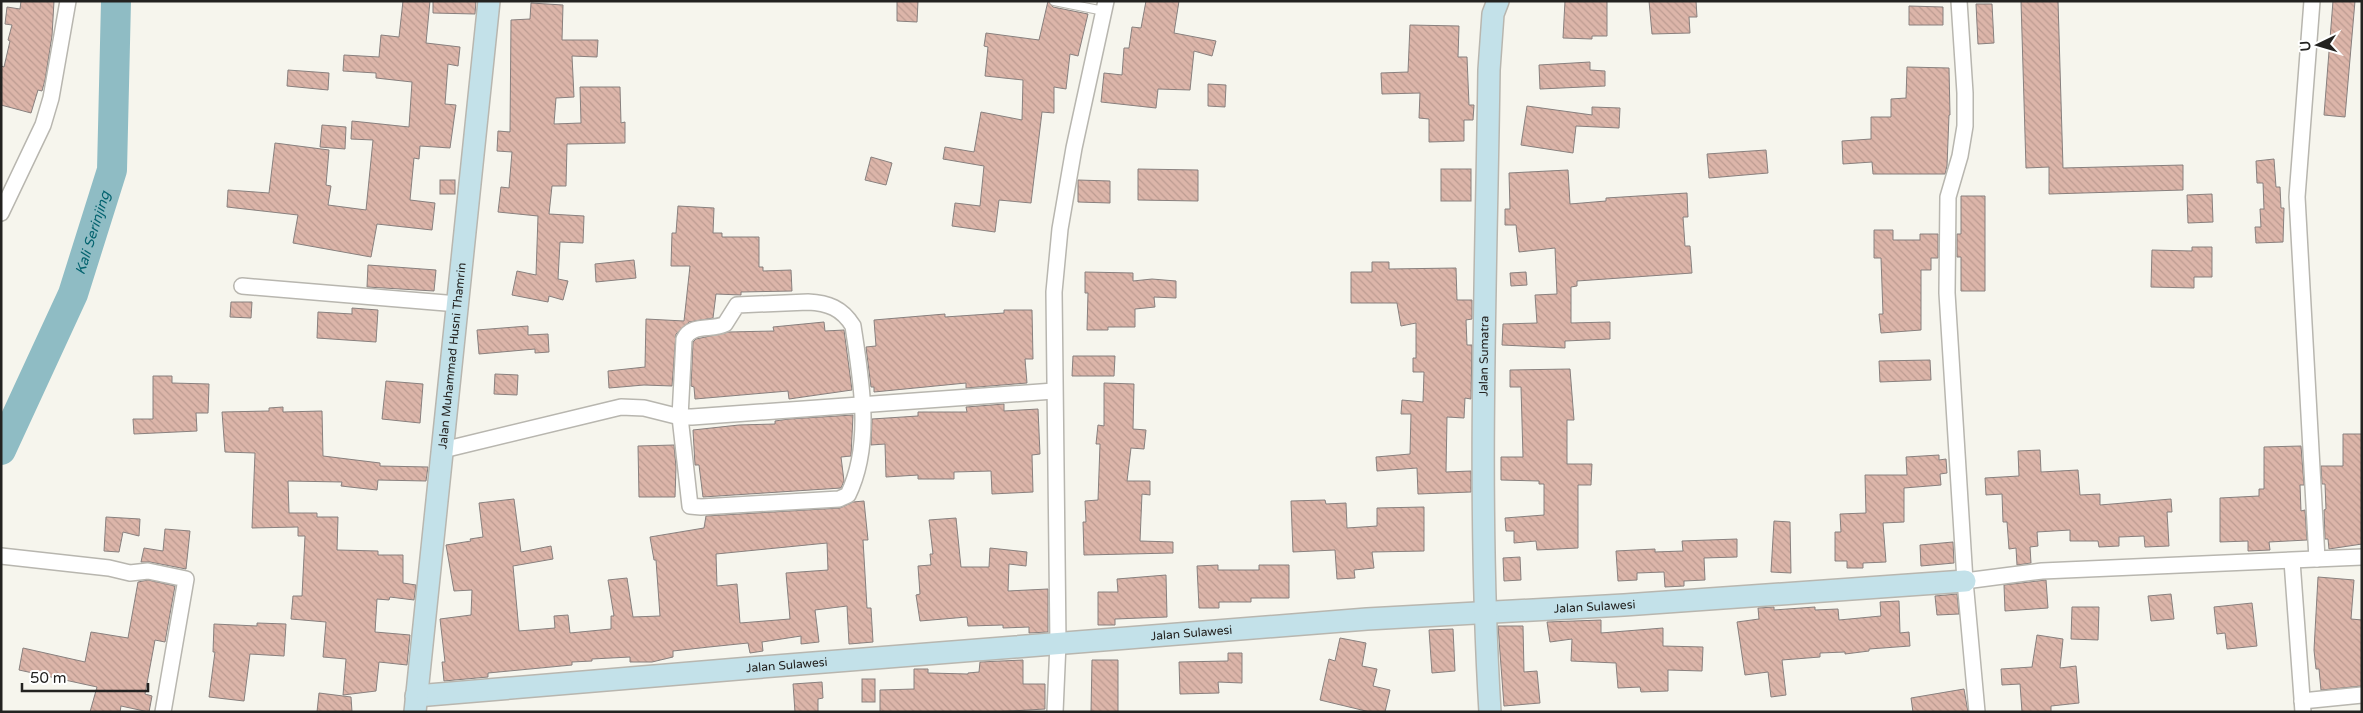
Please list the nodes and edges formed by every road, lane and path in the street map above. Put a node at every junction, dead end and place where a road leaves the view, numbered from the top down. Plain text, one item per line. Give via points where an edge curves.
1 (68, 1) edge
2 (490, 1) edge
3 (1054, 1) edge
4 (1498, 1) edge
5 (1959, 1) edge
6 (2312, 1) edge
7 (1105, 6) edge
8 (1, 214) edge
9 (242, 286) dead end
10 (458, 304) junction
11 (1054, 391) junction
12 (862, 405) junction
13 (680, 417) junction
14 (443, 450) junction
15 (1, 556) edge
16 (2362, 557) edge
17 (2292, 560) junction
18 (2317, 560) junction
19 (1965, 581) junction
20 (1484, 612) junction
21 (1058, 643) junction
22 (2362, 695) edge
23 (416, 704) edge
24 (2302, 706) edge
25 (163, 712) edge
26 (1055, 712) edge
27 (1490, 712) edge
28 (1977, 712) edge

1 - 8 street via 53,89 43,124
2 - 10 street, Jalan Muhammad Husni Thamrin
3 - 7 lane
4 - 20 street, Jalan Sumatra via 1493,14 1489,70 1482,512
5 - 19 street via 1965,126 1948,197 1947,284
6 - 18 street via 2297,197
7 - 11 street via 1060,229 1054,292
9 - 10 street
10 - 14 street, Jalan Muhammad Husni Thamrin
11 - 12 street
11 - 21 street
12 - 13 street
12 - 13 street via 860,463 848,495 839,499 690,506
12 - 13 street via 853,326 847,316 821,302 741,304 736,306 725,324 686,334
13 - 14 street via 644,408 621,407
14 - 23 street, Jalan Muhammad Husni Thamrin
15 - 25 street via 130,573 148,571 186,579
16 - 18 street
17 - 18 street
17 - 19 street via 2042,571
17 - 24 street
19 - 20 street, Jalan Sulawesi
19 - 28 street
20 - 21 street, Jalan Sulawesi
20 - 27 street, Jalan Sumatra
21 - 23 street, Jalan Sulawesi
21 - 26 street
22 - 24 street

